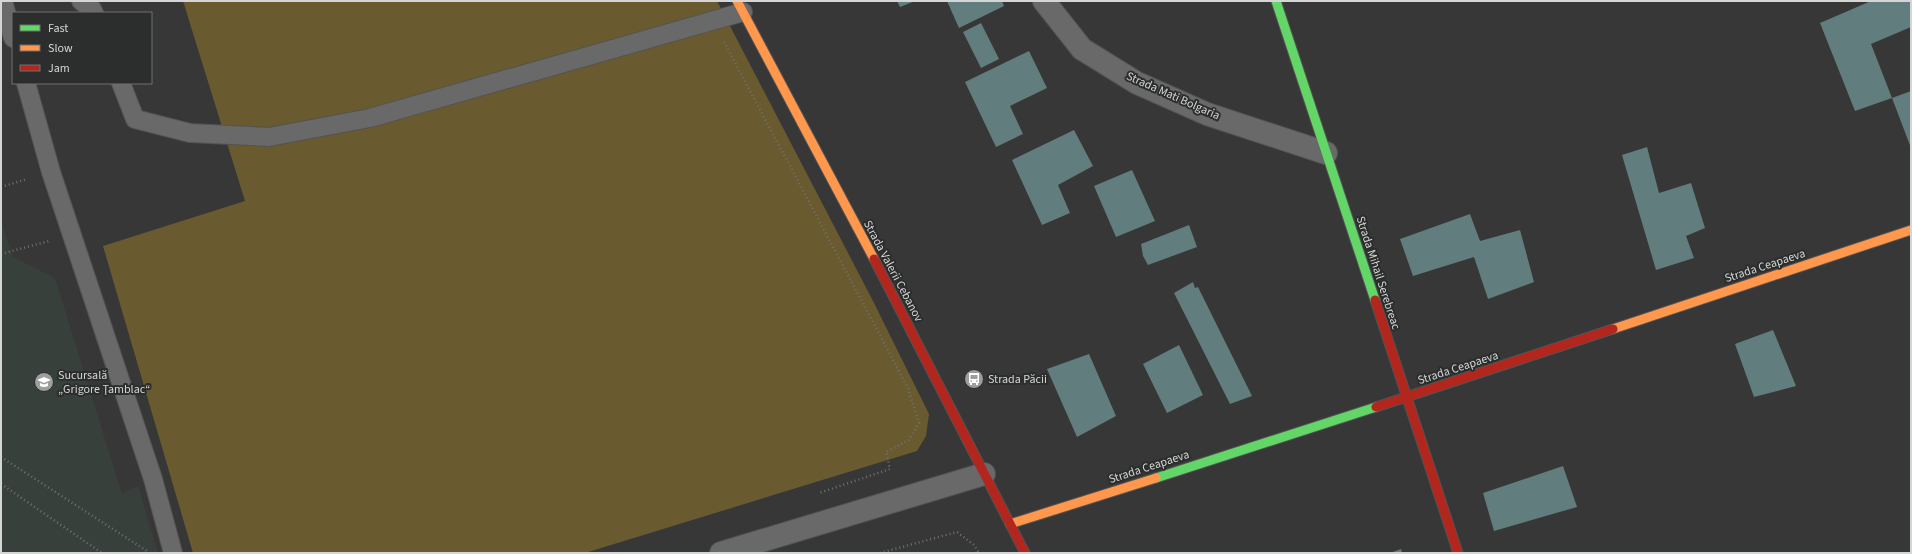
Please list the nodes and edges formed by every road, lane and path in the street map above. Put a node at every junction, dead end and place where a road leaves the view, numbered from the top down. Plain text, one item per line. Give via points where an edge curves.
1 (80, 1) edge
2 (1044, 1) edge
3 (1276, 1) edge
4 (5, 2) edge
5 (740, 7) edge
6 (94, 12) edge
7 (713, 21) junction
8 (12, 34) edge
9 (26, 84) edge
10 (121, 84) edge
11 (1326, 153) junction
12 (1911, 230) edge
13 (72, 236) junction
14 (1, 254) edge
15 (1406, 398) junction
16 (1, 457) edge
17 (984, 474) junction
18 (1, 484) edge
19 (816, 494) dead end
20 (1010, 524) junction
21 (143, 549) junction
22 (102, 553) edge
23 (140, 553) edge
24 (149, 553) edge
25 (173, 553) edge
26 (721, 553) edge
27 (880, 553) edge
28 (979, 553) edge
29 (1025, 553) edge
30 (1458, 553) edge

1 - 6 lane
2 - 11 street, Strada Mati Bolgaria via 1082,49 1137,83 1207,114
3 - 11 street, Strada Mihail Serebreac
4 - 8 lane
5 - 7 lane
5 - 17 street, Strada Valerii Cebanov via 924,354
7 - 10 lane via 370,118 269,137 190,133 135,119
7 - 19 path via 908,388 919,423 909,440 886,452 890,469
9 - 13 lane
11 - 15 street, Strada Mihail Serebreac
12 - 15 street, Strada Ceapaeva
13 - 14 path
13 - 25 lane via 153,479
15 - 20 street, Strada Ceapaeva
15 - 30 street, Strada Mihail Serebreac
16 - 21 path
17 - 20 street, Strada Valerii Cebanov
17 - 26 street
18 - 22 path
20 - 29 street, Strada Valerii Cebanov
21 - 23 path
21 - 24 path
27 - 28 path via 957,532 974,545

